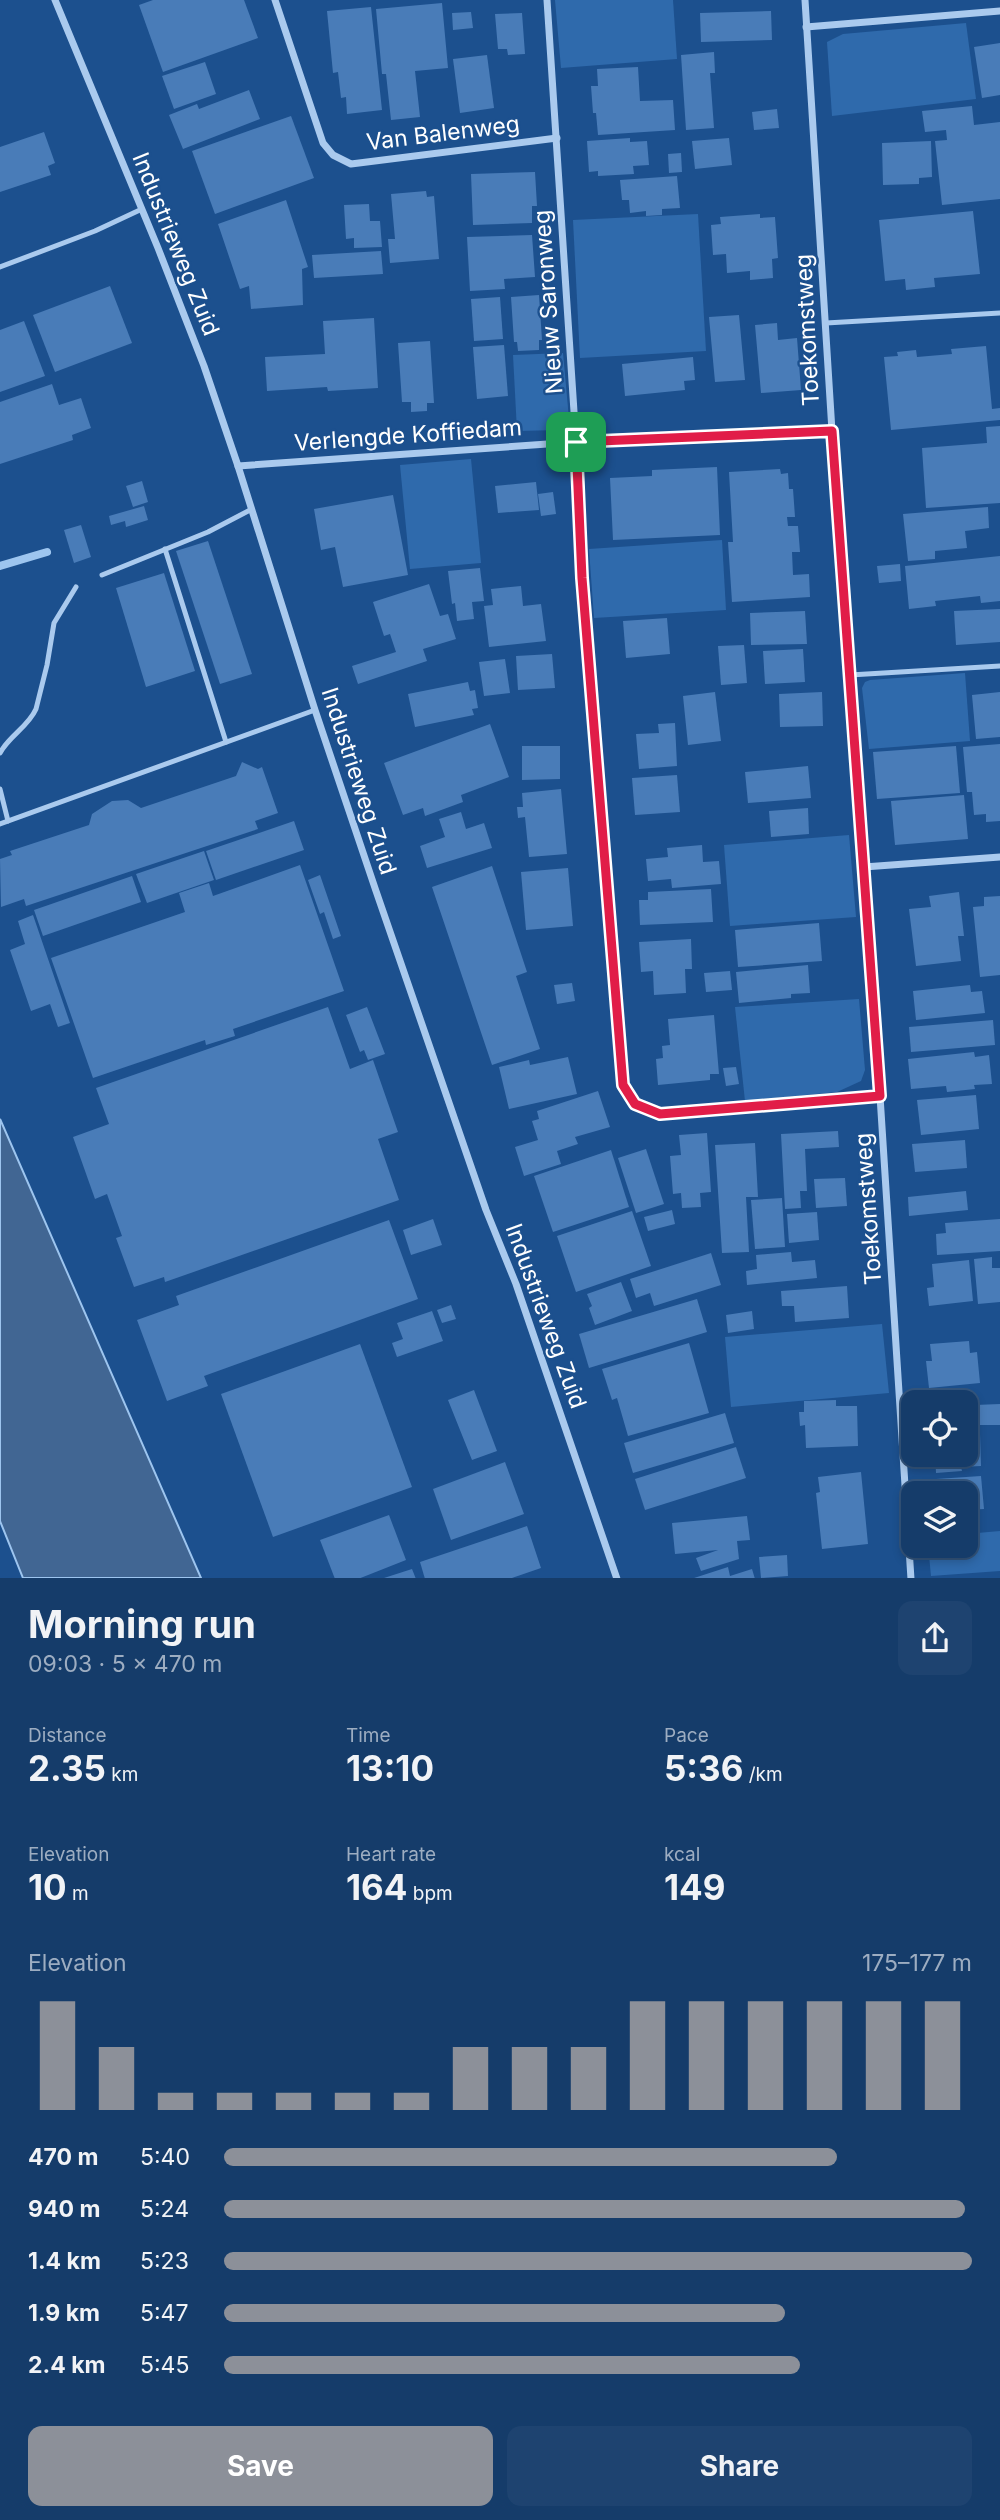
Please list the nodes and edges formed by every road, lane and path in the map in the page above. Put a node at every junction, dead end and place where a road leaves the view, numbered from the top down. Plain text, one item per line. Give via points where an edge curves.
1 (55, 0) edge
2 (275, 0) edge
3 (547, 0) edge
4 (804, 0) edge
5 (1000, 11) edge
6 (806, 27) junction
7 (557, 138) junction
8 (142, 209) junction
9 (0, 267) edge
10 (1000, 313) edge
11 (827, 323) junction
12 (832, 431) junction
13 (576, 442) junction
14 (238, 466) junction
15 (252, 509) junction
16 (165, 549) junction
17 (102, 575) dead end
18 (76, 587) dead end
19 (1000, 666) edge
20 (850, 675) junction
21 (315, 710) junction
22 (226, 742) junction
23 (0, 753) edge
24 (0, 789) edge
25 (8, 821) junction
26 (0, 824) edge
27 (1000, 857) edge
28 (864, 867) junction
29 (880, 1096) junction
30 (617, 1578) edge
31 (911, 1578) edge

1 - 8 street, Industrieweg Zuid
2 - 7 street, Van Balenweg via 323,143 333,155 351,164
3 - 7 street, Nieuw Saronweg
4 - 6 street, Toekomstweg
5 - 6 street
6 - 11 street, Toekomstweg
7 - 13 street, Nieuw Saronweg
8 - 9 lane
8 - 14 street, Industrieweg Zuid
10 - 11 lane
11 - 12 street, Toekomstweg
12 - 13 street, Verlengde Koffiedam
12 - 20 street, Toekomstweg
13 - 14 street, Verlengde Koffiedam
13 - 29 street, Nieuw Saronweg via 582,578 623,1085 635,1104 660,1114
14 - 15 street, Industrieweg Zuid
15 - 16 lane
15 - 21 street, Industrieweg Zuid
16 - 17 lane
16 - 22 lane
18 - 23 lane via 54,623 33,716
19 - 20 lane
20 - 28 street, Toekomstweg
21 - 22 lane
21 - 30 street, Industrieweg Zuid
22 - 25 lane
24 - 25 lane
25 - 26 lane
27 - 28 street
28 - 29 street, Toekomstweg
29 - 31 street, Toekomstweg

